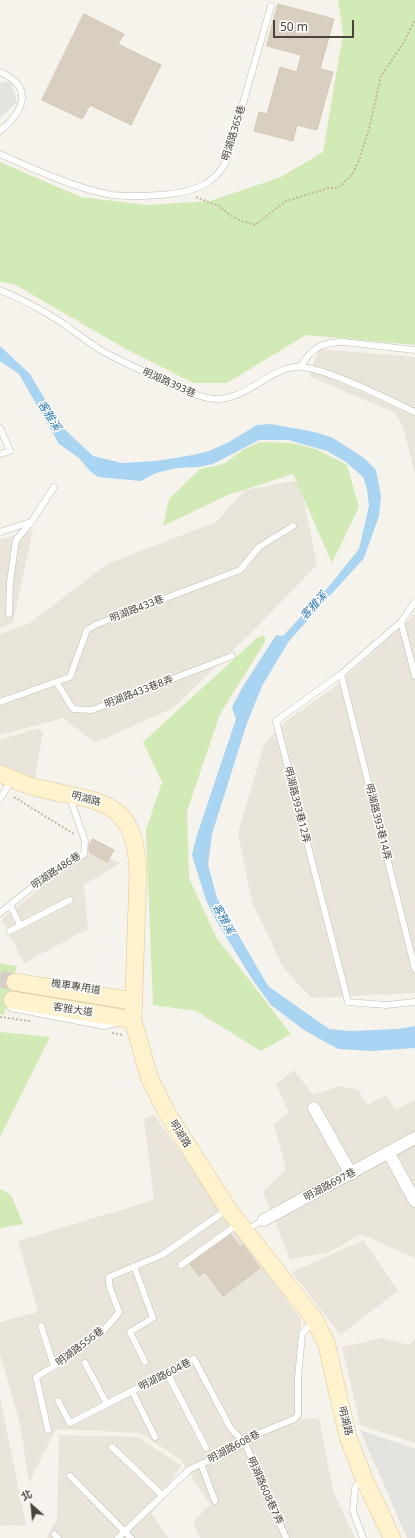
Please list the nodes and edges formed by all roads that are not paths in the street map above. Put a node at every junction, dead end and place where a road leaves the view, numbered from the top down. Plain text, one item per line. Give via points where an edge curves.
1 (271, 6) dead end
2 (0, 72) edge
3 (0, 131) edge
4 (0, 154) edge
5 (0, 290) edge
6 (415, 350) edge
7 (301, 366) junction
8 (415, 412) edge
9 (0, 428) edge
10 (0, 454) edge
11 (54, 486) dead end
12 (32, 521) junction
13 (293, 526) dead end
14 (0, 532) edge
15 (415, 602) edge
16 (9, 614) dead end
17 (401, 622) junction
18 (232, 656) dead end
19 (341, 674) junction
20 (415, 676) edge
21 (56, 683) junction
22 (0, 702) edge
23 (6, 776) edge
24 (69, 794) junction
25 (0, 799) edge
26 (70, 900) dead end
27 (10, 905) junction
28 (0, 913) edge
29 (20, 925) junction
30 (10, 931) dead end
31 (415, 969) edge
32 (17, 980) tunnel mouth
33 (133, 1001) junction
34 (415, 1002) edge
35 (11, 1004) dead end
36 (133, 1020) junction
37 (314, 1108) dead end
38 (415, 1138) edge
39 (388, 1152) junction
40 (351, 1174) junction
41 (415, 1201) edge
42 (228, 1210) junction
43 (264, 1220) joint
44 (241, 1227) junction
45 (181, 1265) dead end
46 (134, 1266) junction
47 (314, 1319) junction
48 (41, 1326) dead end
49 (145, 1362) dead end
50 (86, 1363) dead end
51 (54, 1366) junction
52 (167, 1373) junction
53 (132, 1391) junction
54 (58, 1401) dead end
55 (107, 1404) junction
56 (48, 1430) dead end
57 (155, 1437) dead end
58 (244, 1443) junction
59 (112, 1447) dead end
60 (206, 1448) dead end
61 (201, 1464) junction
62 (70, 1476) dead end
63 (363, 1476) junction
64 (162, 1495) junction
65 (215, 1501) dead end
66 (125, 1532) junction
67 (118, 1538) edge
68 (131, 1538) edge
69 (286, 1538) edge
70 (363, 1538) edge
71 (392, 1538) edge

1 - 4 lane, 明湖路365巷 via 226,162 220,173 209,182 189,191 149,197 112,195 75,185
2 - 3 lane via 14,80 22,95 21,107
5 - 7 lane, 明湖路393巷 via 39,309 115,358 185,391 207,398 216,400 234,397 283,370
6 - 7 lane via 335,342 313,350
7 - 8 lane, 明湖路393巷 via 326,372
9 - 10 lane via 10,451
11 - 12 lane
12 - 14 lane
12 - 16 lane via 16,540 10,582
13 - 21 lane, 明湖路433巷 via 259,547 240,570 95,624 87,630 70,677
15 - 17 lane, 明湖路393巷12弄
17 - 19 lane, 明湖路393巷12弄
17 - 20 lane
18 - 21 lane, 明湖路433巷8弄 via 92,710 73,709
19 - 31 lane, 明湖路393巷14弄
19 - 34 lane, 明湖路393巷12弄 via 276,721 348,1002 386,1005
21 - 22 lane, 明湖路433巷
23 - 24 main road, 明湖路 via 33,786
23 - 25 lane
24 - 27 lane, 明湖路486巷 via 85,841 84,854 46,876
24 - 33 main road, 明湖路 via 98,801 111,808 124,819 134,837 138,854 138,874
26 - 29 lane
27 - 28 lane, 明湖路486巷
27 - 29 lane
29 - 30 lane
32 - 33 main road, 客雅大道
33 - 36 main road, 明湖路
35 - 36 main road, 客雅大道
36 - 42 main road, 明湖路 via 152,1084 167,1113
37 - 40 street
38 - 39 street, 明湖路697巷
39 - 40 street, 明湖路697巷
39 - 41 street
40 - 43 street, 明湖路697巷
42 - 44 main road, 明湖路
42 - 46 lane, 明湖路556巷 via 162,1255
43 - 44 lane, 明湖路697巷
44 - 45 lane, 明湖路697巷
44 - 47 main road, 明湖路
46 - 49 lane via 153,1318 130,1332
46 - 51 lane, 明湖路556巷 via 109,1277 109,1285 119,1312 112,1322
47 - 58 lane, 明湖路608巷 via 302,1334 298,1415 255,1435
47 - 63 main road, 明湖路 via 326,1342 348,1437
48 - 51 lane
50 - 55 lane
51 - 56 lane, 明湖路556巷 via 36,1378
52 - 53 lane, 明湖路604巷
52 - 58 lane, 明湖路604巷 via 194,1359 231,1429
52 - 60 lane
53 - 55 lane, 明湖路604巷
53 - 57 lane
54 - 55 lane, 明湖路604巷 via 70,1423
58 - 61 lane, 明湖路608巷
58 - 69 lane, 明湖路608巷7弄
59 - 64 lane
61 - 64 lane, 明湖路608巷 via 190,1469
61 - 65 lane
62 - 66 lane
63 - 70 lane via 355,1488 353,1511
63 - 71 main road, 明湖路
64 - 66 lane, 明湖路608巷
66 - 67 lane, 明湖路608巷
66 - 68 lane

